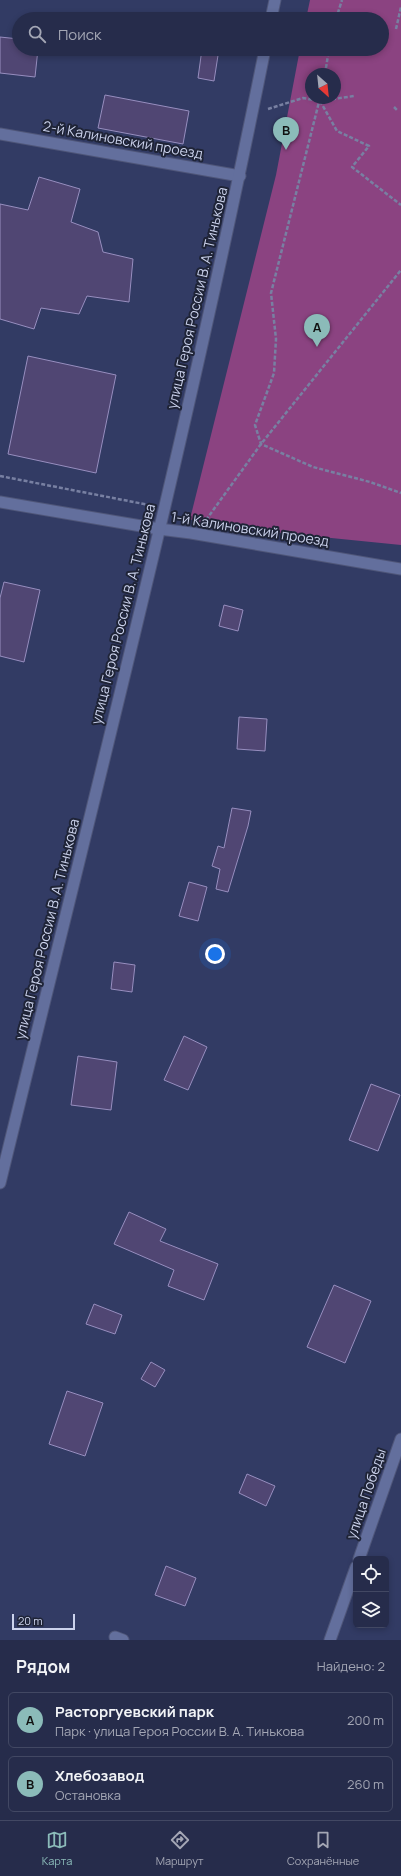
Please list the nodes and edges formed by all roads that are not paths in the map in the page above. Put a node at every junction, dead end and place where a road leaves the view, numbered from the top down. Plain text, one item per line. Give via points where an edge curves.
1 (275, 0) edge
2 (272, 12) edge
3 (264, 56) edge
4 (0, 134) edge
5 (240, 176) junction
6 (0, 502) edge
7 (159, 529) junction
8 (401, 569) edge
9 (0, 1183) edge
10 (401, 1439) edge
11 (360, 1556) edge
12 (353, 1575) edge
13 (330, 1640) edge

1 - 2 street
3 - 5 street, улица Героя России В. А. Тинькова
4 - 5 street, 2-й Калиновский проезд
5 - 7 street, улица Героя России В. А. Тинькова
6 - 7 street, 1-й Калиновский проезд
7 - 8 street, 1-й Калиновский проезд
7 - 9 street, улица Героя России В. А. Тинькова
10 - 11 street, улица Победы
12 - 13 street

